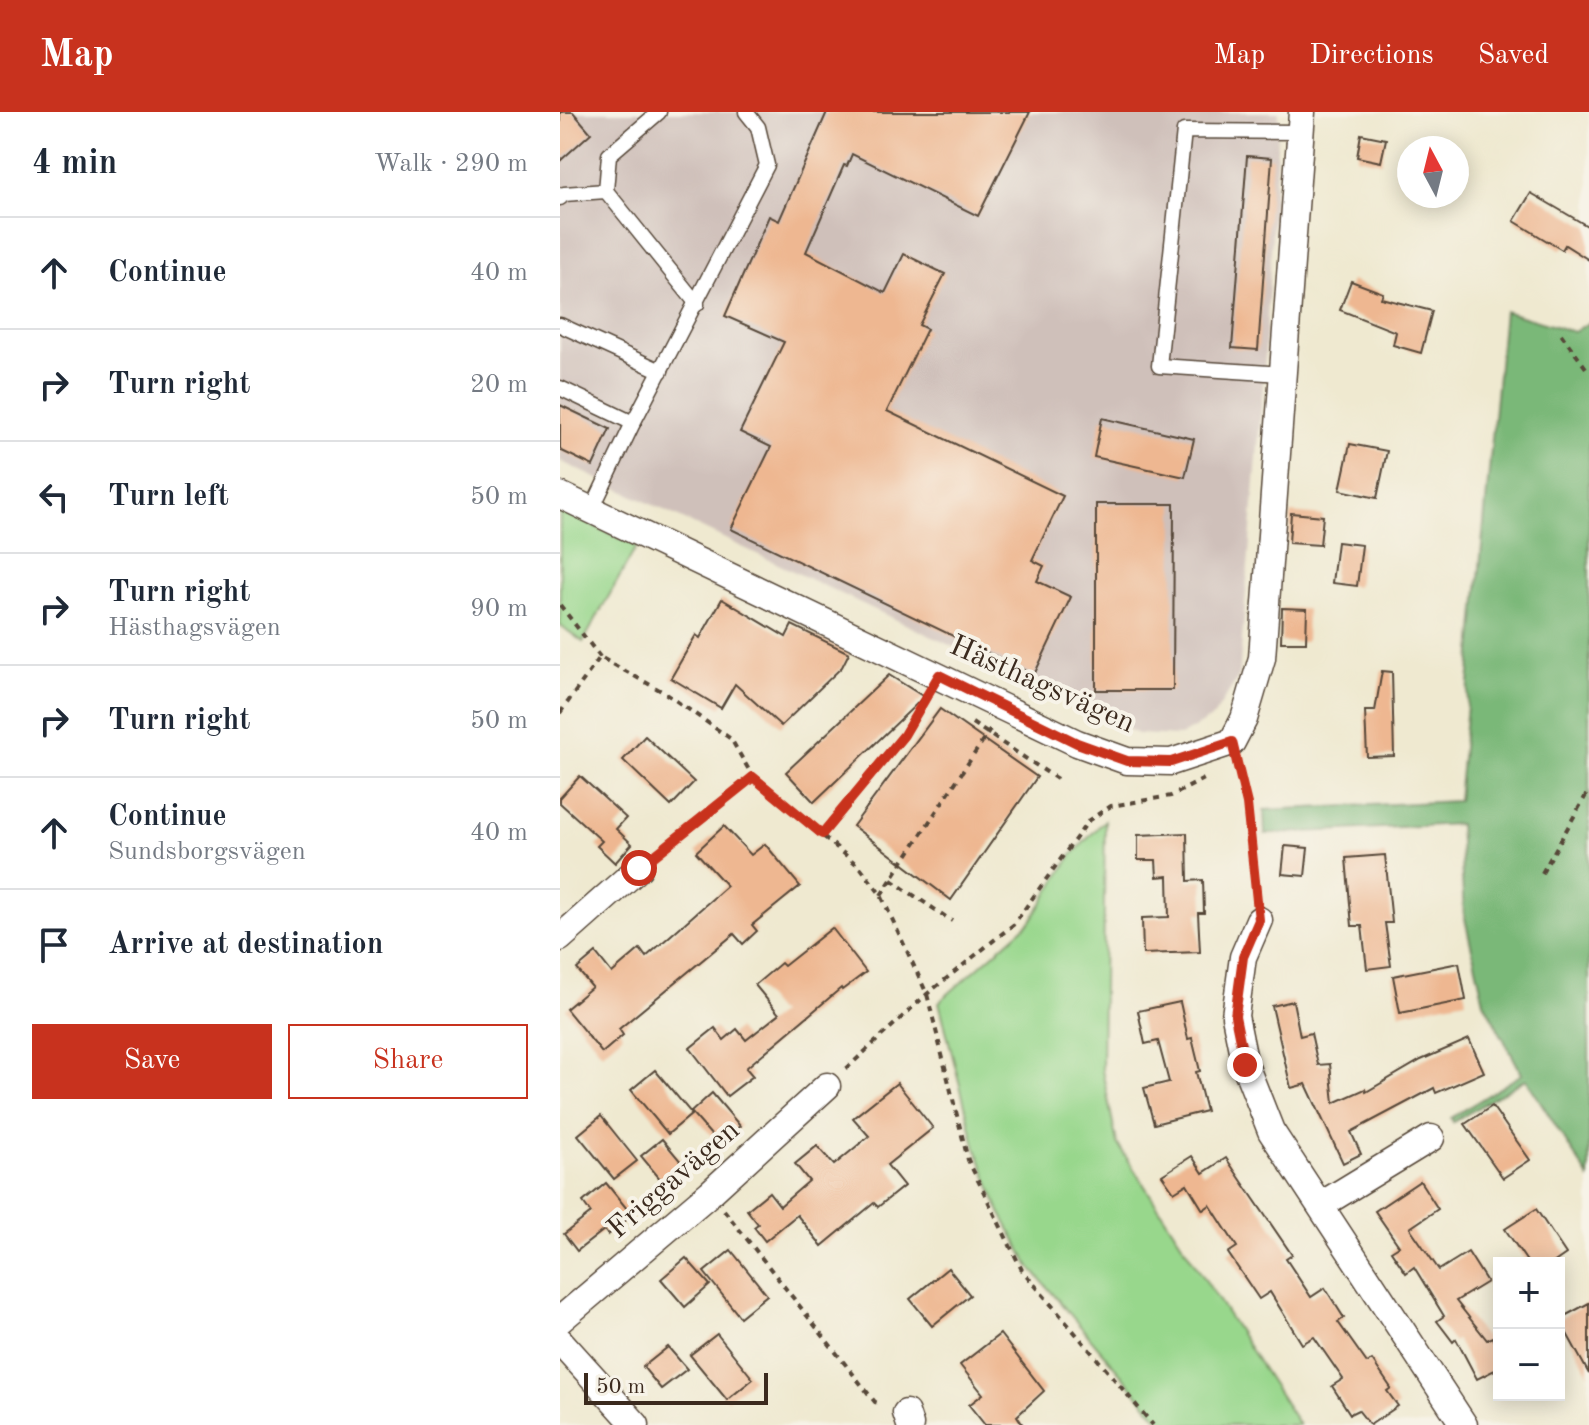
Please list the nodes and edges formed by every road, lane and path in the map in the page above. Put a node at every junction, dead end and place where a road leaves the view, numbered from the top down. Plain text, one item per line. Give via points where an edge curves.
1 (659, 112) edge
2 (746, 112) edge
3 (1301, 122) edge
4 (606, 191) junction
5 (560, 198) edge
6 (697, 304) junction
7 (560, 325) edge
8 (1561, 334) dead end
9 (661, 371) junction
10 (1589, 372) edge
11 (1283, 374) junction
12 (560, 388) edge
13 (633, 423) junction
14 (560, 495) edge
15 (591, 511) junction
16 (560, 605) edge
17 (600, 657) junction
18 (939, 675) junction
19 (1005, 708) junction
20 (560, 713) edge
21 (964, 718) dead end
22 (988, 733) junction
23 (1232, 742) junction
24 (753, 777) junction
25 (1057, 779) dead end
26 (1589, 790) edge
27 (822, 834) junction
28 (639, 868) joint
29 (1542, 873) dead end
30 (891, 880) junction
31 (881, 895) junction
32 (1259, 920) joint
33 (952, 921) dead end
34 (560, 938) edge
35 (927, 994) junction
36 (827, 1086) joint
37 (1431, 1138) dead end
38 (710, 1193) junction
39 (1321, 1205) junction
40 (560, 1320) edge
41 (560, 1341) edge
42 (908, 1419) edge
43 (636, 1425) edge
44 (1153, 1425) edge
45 (1464, 1425) edge

1 - 4 lane via 609,155
2 - 6 lane via 758,127 767,165
3 - 11 street
3 - 11 lane via 1184,131 1159,366
4 - 5 lane
4 - 6 lane
6 - 9 lane
7 - 9 lane
8 - 10 path
9 - 13 lane
11 - 23 street via 1262,658
12 - 13 lane
13 - 15 lane
14 - 15 street, Hästhagsvägen
15 - 18 street, Hästhagsvägen
16 - 17 path
17 - 20 path
17 - 24 path via 731,739
18 - 19 street, Hästhagsvägen
18 - 27 path via 904,735
19 - 22 path
19 - 23 street, Hästhagsvägen via 1127,761 1171,762
21 - 22 path
22 - 25 path
22 - 30 path
23 - 32 path via 1247,804
23 - 35 path via 1201,782 1171,796 1111,806 1089,820 1013,925
24 - 27 path
24 - 28 path
26 - 29 path
27 - 31 path via 861,868
28 - 34 street
30 - 31 path
30 - 33 path
31 - 35 path
32 - 39 street via 1243,957 1235,1016 1245,1065 1271,1131
35 - 36 path
35 - 44 path via 968,1160 1022,1270
36 - 38 street, Friggavägen
37 - 39 street
38 - 40 street, Friggavägen
38 - 42 path via 875,1402
39 - 45 street
41 - 43 street

